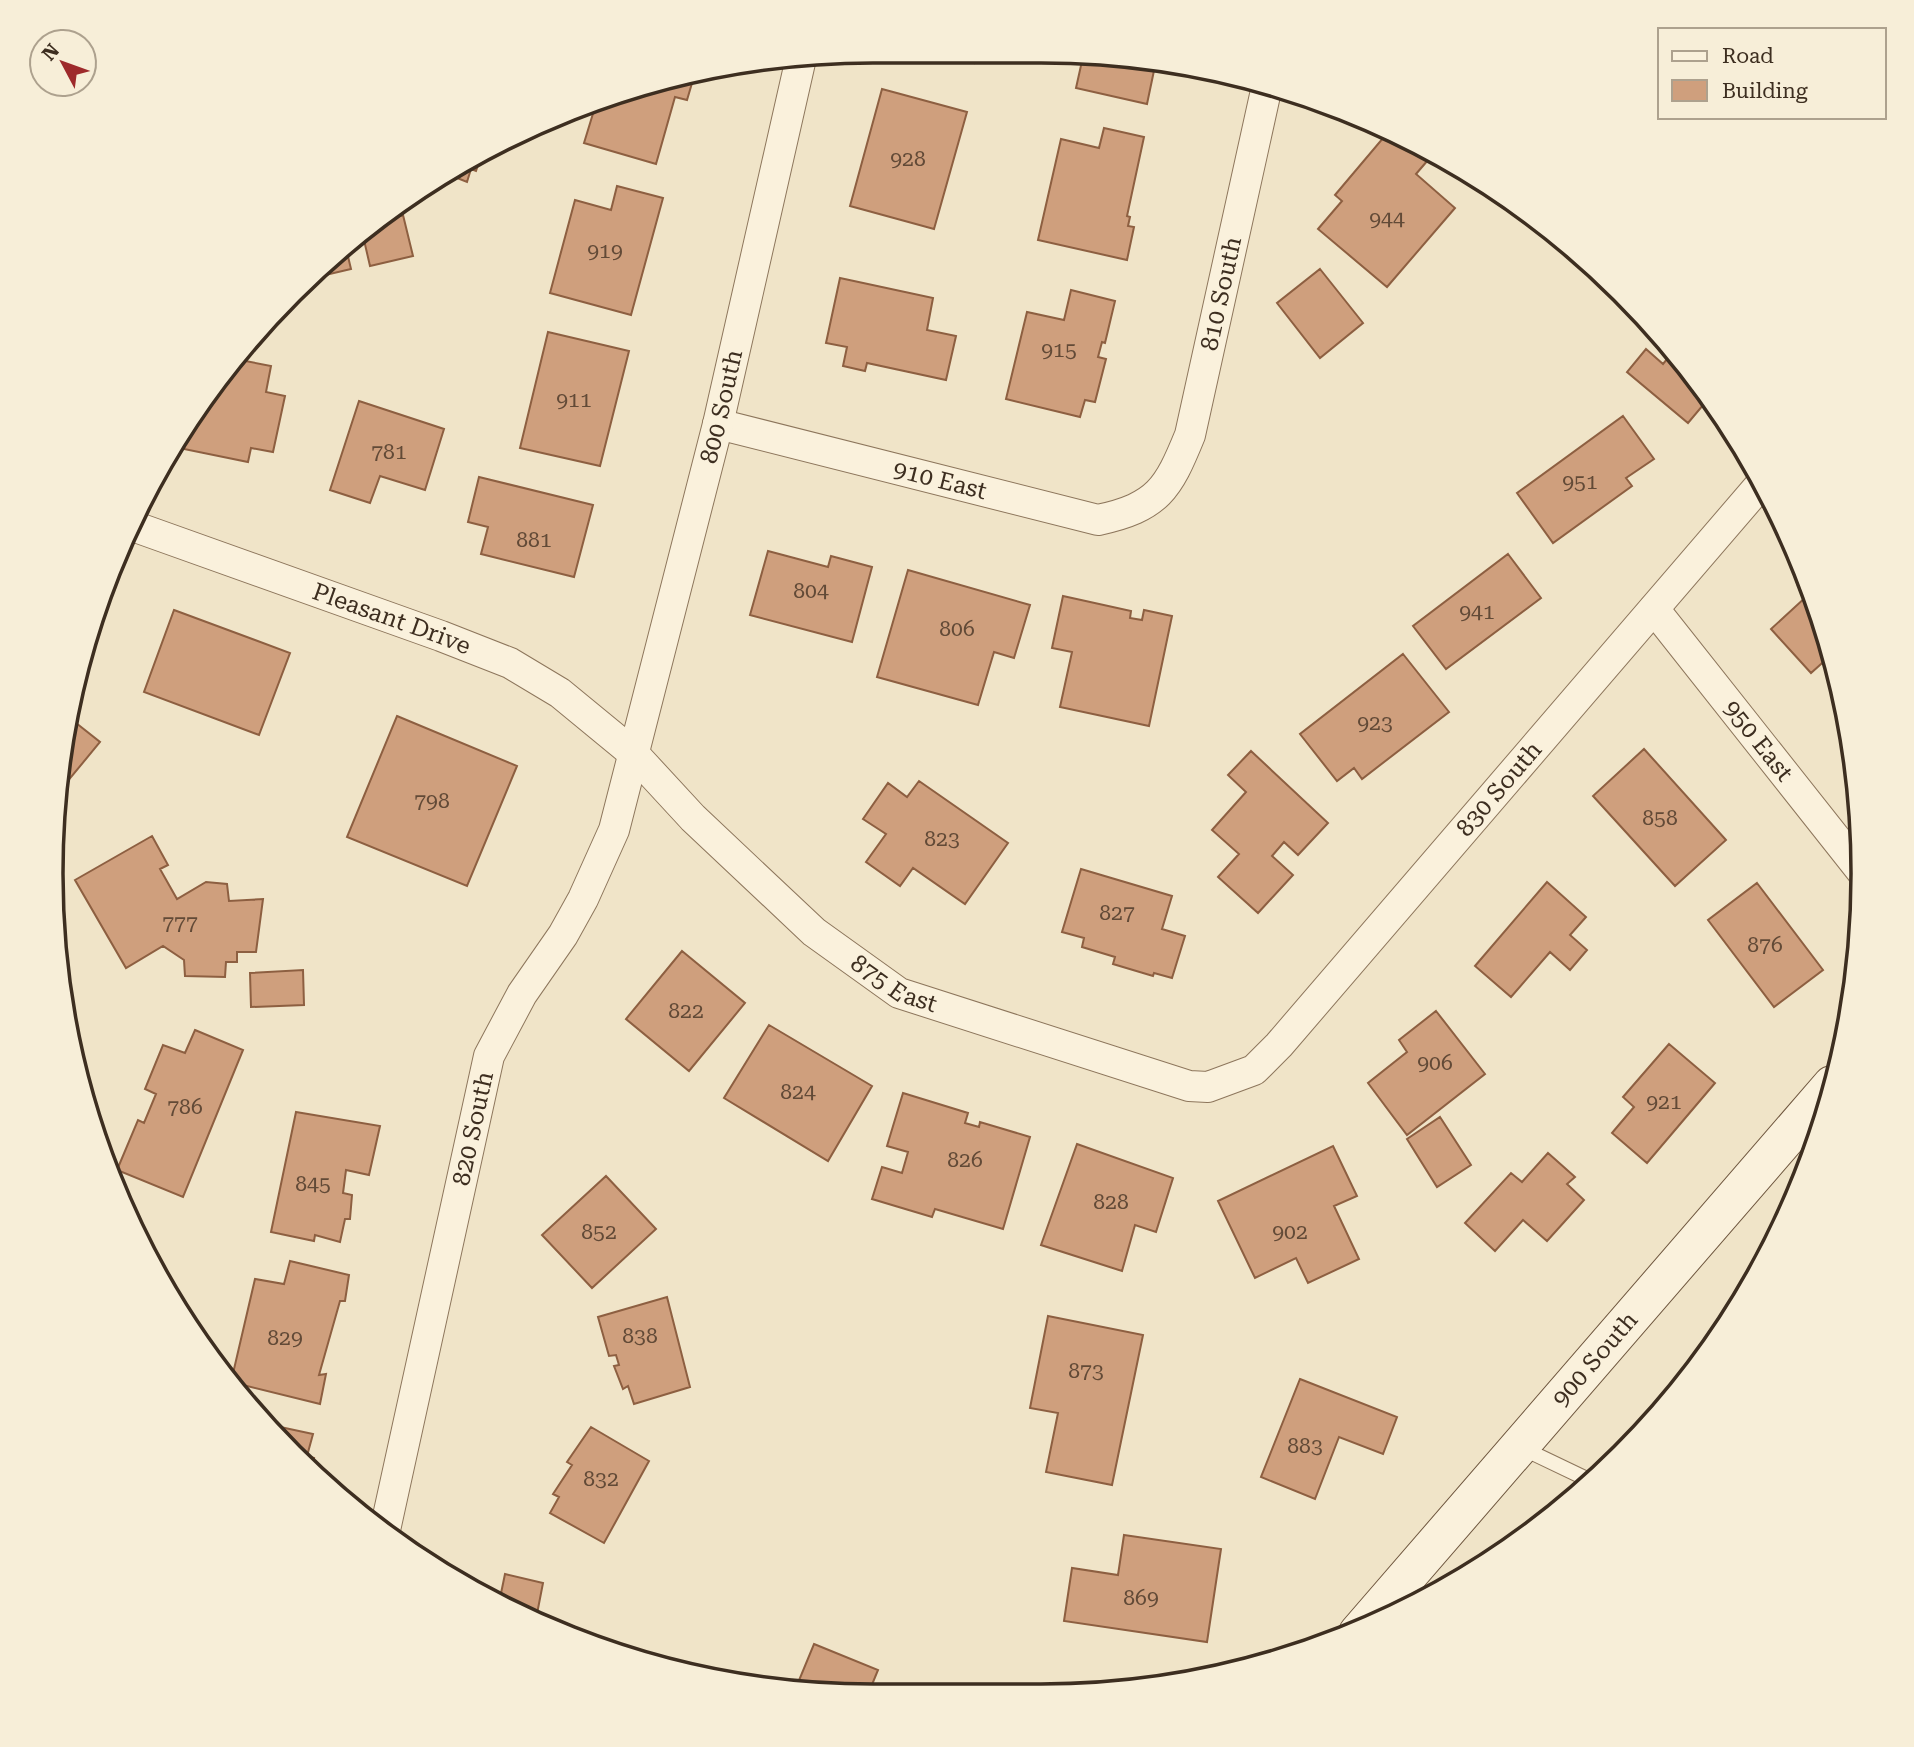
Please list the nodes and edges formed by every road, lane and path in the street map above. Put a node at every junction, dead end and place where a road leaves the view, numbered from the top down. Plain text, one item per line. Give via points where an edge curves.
1 (799, 67) edge
2 (1265, 95) edge
3 (718, 424) junction
4 (1754, 491) edge
5 (1159, 494) joint
6 (140, 530) edge
7 (1654, 609) junction
8 (633, 753) junction
9 (1850, 857) edge
10 (1228, 1081) joint
11 (1818, 1102) edge
12 (1518, 1446) junction
13 (1582, 1477) edge
14 (386, 1521) edge
15 (1377, 1610) edge

1 - 3 street, 800 South
2 - 5 street, 810 South via 1190,435
3 - 5 street, 910 East via 1098,520 1128,514
3 - 8 street, 800 South
4 - 7 street, 830 South
6 - 8 street, Pleasant Drive via 510,663 561,693
7 - 9 street, 950 East
7 - 10 street, 830 South via 1279,1045 1254,1070
8 - 10 street, 875 East via 693,818 814,932 900,993 1189,1086
8 - 14 street, 820 South via 614,830 583,899 522,994 489,1056
11 - 12 street, 900 South
12 - 13 lane
12 - 15 street, 900 South

